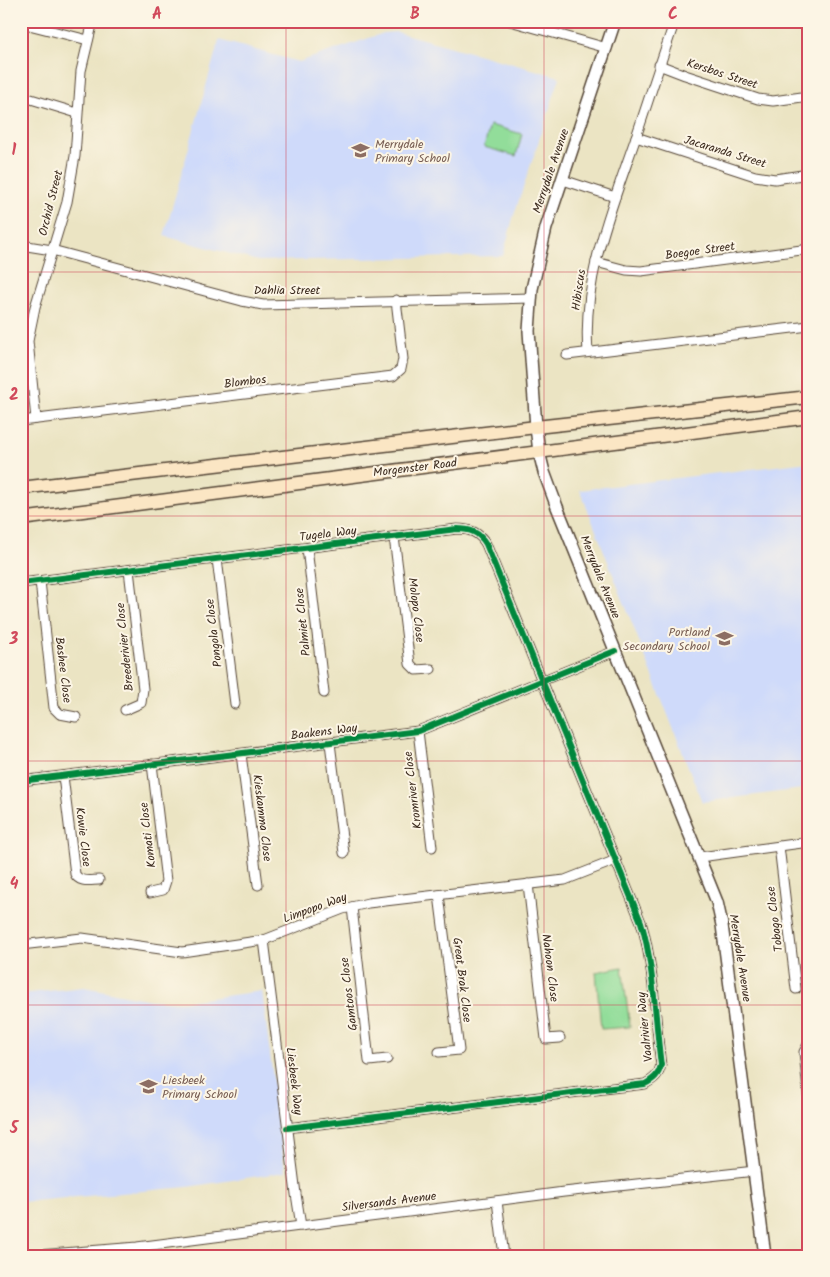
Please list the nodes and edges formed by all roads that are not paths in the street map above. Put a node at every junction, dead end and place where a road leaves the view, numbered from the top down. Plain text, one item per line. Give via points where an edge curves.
1 (93, 21) edge
2 (510, 21) edge
3 (616, 21) edge
4 (674, 21) edge
5 (21, 23) edge
6 (88, 40) junction
7 (607, 48) junction
8 (660, 65) junction
9 (21, 96) edge
10 (809, 96) edge
11 (77, 113) junction
12 (636, 137) junction
13 (809, 174) edge
14 (562, 180) junction
15 (615, 198) junction
16 (21, 245) edge
17 (809, 249) edge
18 (52, 250) junction
19 (596, 262) junction
20 (531, 298) junction
21 (396, 300) junction
22 (809, 326) edge
23 (24, 340) edge
24 (588, 352) junction
25 (567, 355) dead end
26 (809, 397) edge
27 (809, 417) edge
28 (36, 419) junction
29 (21, 421) edge
30 (536, 428) junction
31 (539, 452) junction
32 (21, 488) edge
33 (21, 519) edge
34 (394, 537) junction
35 (306, 548) junction
36 (217, 559) junction
37 (129, 570) junction
38 (40, 581) junction
39 (21, 583) edge
40 (615, 650) junction
41 (431, 669) dead end
42 (542, 680) junction
43 (324, 693) dead end
44 (235, 704) dead end
45 (125, 710) dead end
46 (76, 717) dead end
47 (418, 731) junction
48 (330, 743) junction
49 (241, 754) junction
50 (152, 764) junction
51 (63, 776) junction
52 (21, 781) edge
53 (809, 842) edge
54 (779, 846) junction
55 (432, 847) dead end
56 (344, 853) dead end
57 (700, 857) junction
58 (616, 860) junction
59 (99, 880) dead end
60 (528, 884) junction
61 (258, 885) dead end
62 (150, 893) dead end
63 (439, 895) junction
64 (352, 907) junction
65 (264, 940) junction
66 (21, 945) edge
67 (796, 989) dead end
68 (560, 1038) dead end
69 (807, 1045) edge
70 (439, 1052) dead end
71 (387, 1058) dead end
72 (809, 1102) edge
73 (288, 1128) junction
74 (755, 1171) junction
75 (497, 1202) junction
76 (302, 1226) junction
77 (137, 1251) edge
78 (26, 1256) edge
79 (504, 1256) edge
80 (765, 1256) edge

1 - 6 street, Orchid Street
2 - 7 street
3 - 7 street, Merrydale Avenue
4 - 8 street, Hibiscus
5 - 6 street
6 - 11 street, Orchid Street
7 - 14 street, Merrydale Avenue
8 - 10 street, Kersbos Street via 758,99 773,101
8 - 12 street, Hibiscus
9 - 11 street
11 - 18 street, Orchid Street via 73,172
12 - 13 street, Jacaranda Street via 755,176 776,178
12 - 15 street, Hibiscus
14 - 15 street
14 - 20 street, Merrydale Avenue via 540,247
15 - 19 street, Hibiscus
16 - 18 street, Dahlia Street
17 - 19 street, Boegoe Street via 641,271
18 - 21 street, Dahlia Street via 252,303 280,305
18 - 23 street, Orchid Street
19 - 24 street, Hibiscus via 588,303
20 - 21 street, Dahlia Street
20 - 30 street, Merrydale Avenue via 530,350
21 - 28 street, Blombos via 403,359 401,369 393,376
22 - 24 street
23 - 28 street, Orchid Street
24 - 25 street
26 - 30 main road, Morgenster Road
27 - 31 main road, Morgenster Road
28 - 29 street, Blombos
30 - 31 street, Merrydale Avenue
30 - 32 main road, Morgenster Road
31 - 33 main road, Morgenster Road
31 - 40 street, Merrydale Avenue via 556,507
34 - 35 street, Tugela Way
34 - 41 street, Molopo Close via 410,664 416,670
34 - 42 street, Tugela Way via 463,529 482,537
35 - 36 street, Tugela Way
35 - 43 street, Palmiet Close
36 - 37 street, Tugela Way
36 - 44 street, Pongola Close
37 - 38 street, Tugela Way
37 - 45 street, Breederivier Close via 143,689 141,703
38 - 39 street, Tugela Way
38 - 46 street, Bashee Close via 54,708 60,714
40 - 42 street, Baakens Way
40 - 57 street, Merrydale Avenue
42 - 47 street, Baakens Way
42 - 58 street, Vaalrivier Way
47 - 48 street, Baakens Way
47 - 55 street, Kromriver Close
48 - 49 street, Baakens Way
48 - 56 street
49 - 50 street, Baakens Way
49 - 61 street, Kieskamma Close
50 - 51 street, Baakens Way
50 - 62 street, Komati Close via 166,881 163,890
51 - 52 street, Baakens Way
51 - 59 street, Kowie Close via 76,877
53 - 54 street
54 - 57 street
54 - 67 street, Tobago Close
57 - 74 street, Merrydale Avenue via 722,925
58 - 60 street, Limpopo Way via 576,877
58 - 73 street, Vaalrivier Way via 646,938 660,1065 654,1080 645,1084
60 - 63 street, Limpopo Way
60 - 68 street, Nahoon Close via 546,1039
63 - 64 street, Limpopo Way
63 - 70 street, Great Brak Close via 458,1050
64 - 65 street, Limpopo Way
64 - 71 street, Gamtoos Close via 369,1060
65 - 66 street, Limpopo Way via 178,952 82,938
65 - 73 street, Liesbeek Way
69 - 72 street via 804,1061
73 - 76 street, Liesbeek Way
74 - 75 street, Silversands Avenue
74 - 80 street, Merrydale Avenue
75 - 76 street, Silversands Avenue
75 - 79 street
76 - 77 street, Silversands Avenue
77 - 78 street, Silversands Avenue

